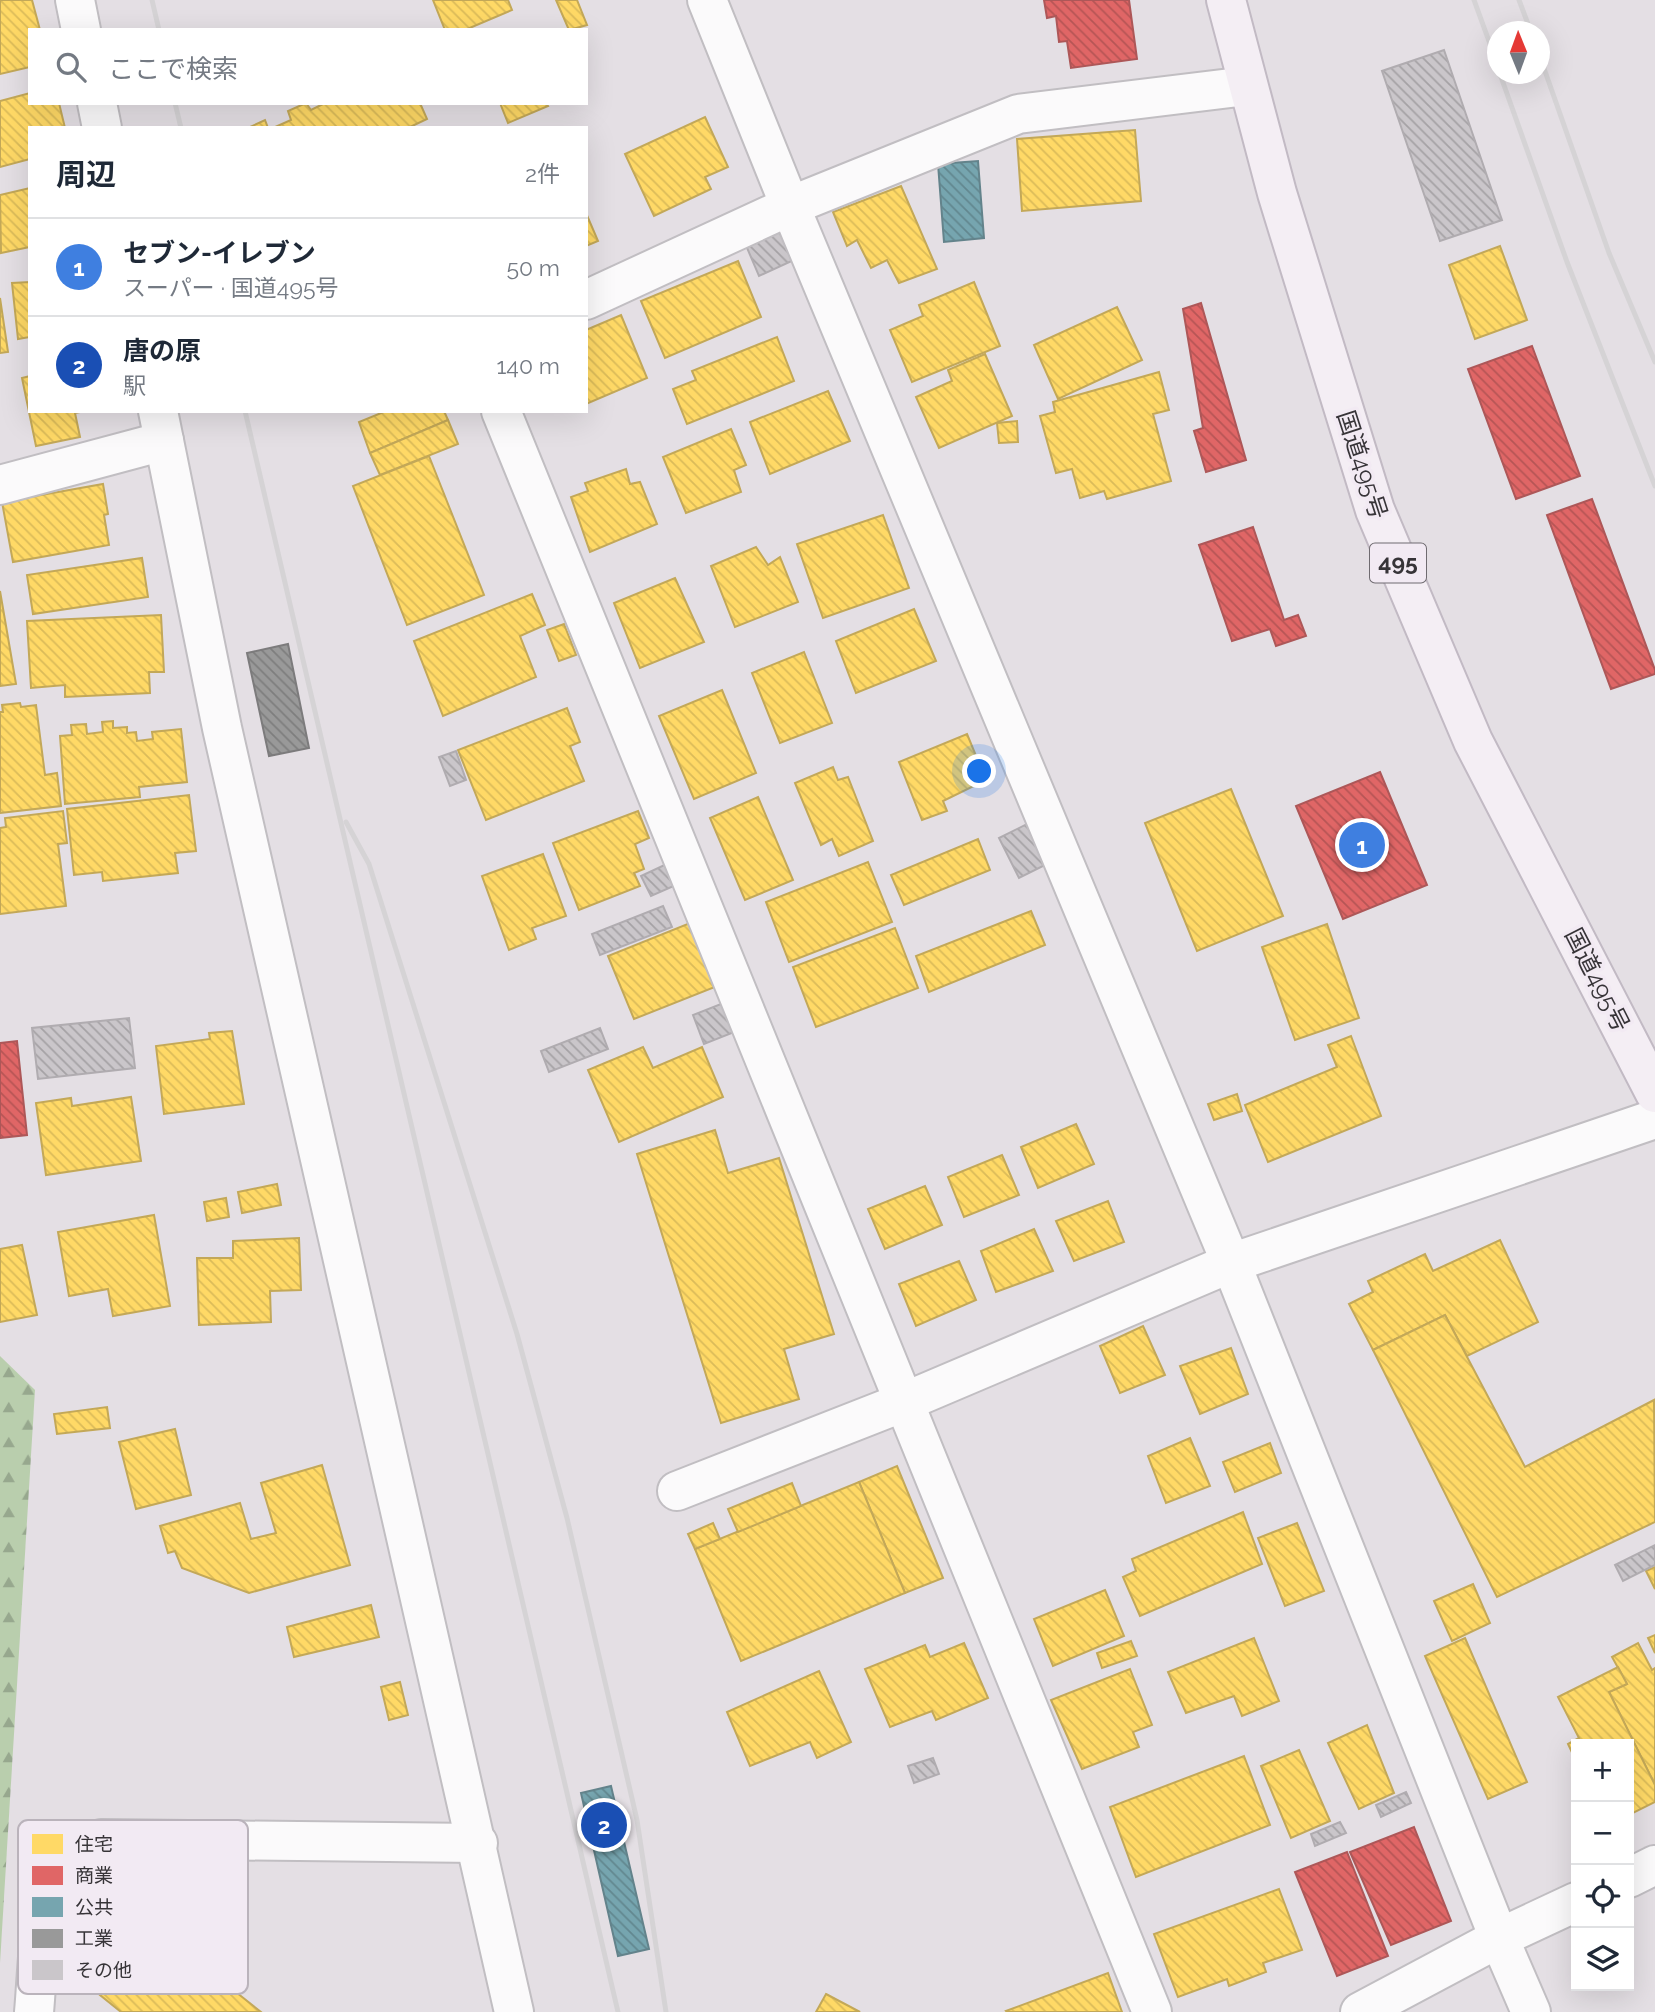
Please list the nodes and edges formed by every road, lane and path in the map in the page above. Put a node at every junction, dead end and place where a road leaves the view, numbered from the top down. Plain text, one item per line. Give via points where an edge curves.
1 (75, 0) edge
2 (708, 0) edge
3 (1226, 0) edge
4 (81, 28) edge
5 (1247, 86) junction
6 (97, 105) edge
7 (102, 126) edge
8 (790, 206) junction
9 (588, 299) edge
10 (502, 413) edge
11 (161, 426) edge
12 (0, 485) edge
13 (1655, 1093) edge
14 (1655, 1119) edge
15 (1231, 1263) junction
16 (904, 1402) junction
17 (677, 1491) dead end
18 (248, 1841) edge
19 (478, 1843) junction
20 (1655, 1866) edge
21 (1634, 1876) edge
22 (1571, 1904) edge
23 (1499, 1938) junction
24 (36, 1994) edge
25 (34, 2012) edge
26 (514, 2012) edge
27 (1153, 2012) edge
28 (1360, 2012) edge
29 (1531, 2012) edge

1 - 4 street
2 - 8 street
3 - 5 highway, 国道495号 / 495
5 - 8 street via 1018,114
5 - 13 highway, 国道495号 / 495 via 1375,510 1473,741
6 - 7 street
8 - 9 street
8 - 15 street
10 - 16 street
11 - 12 street
11 - 19 street via 225,742
14 - 15 street
15 - 16 street
15 - 23 street
16 - 17 street
16 - 27 street
18 - 19 street
19 - 26 street
20 - 21 street
22 - 23 street
23 - 28 street
23 - 29 street
24 - 25 street

